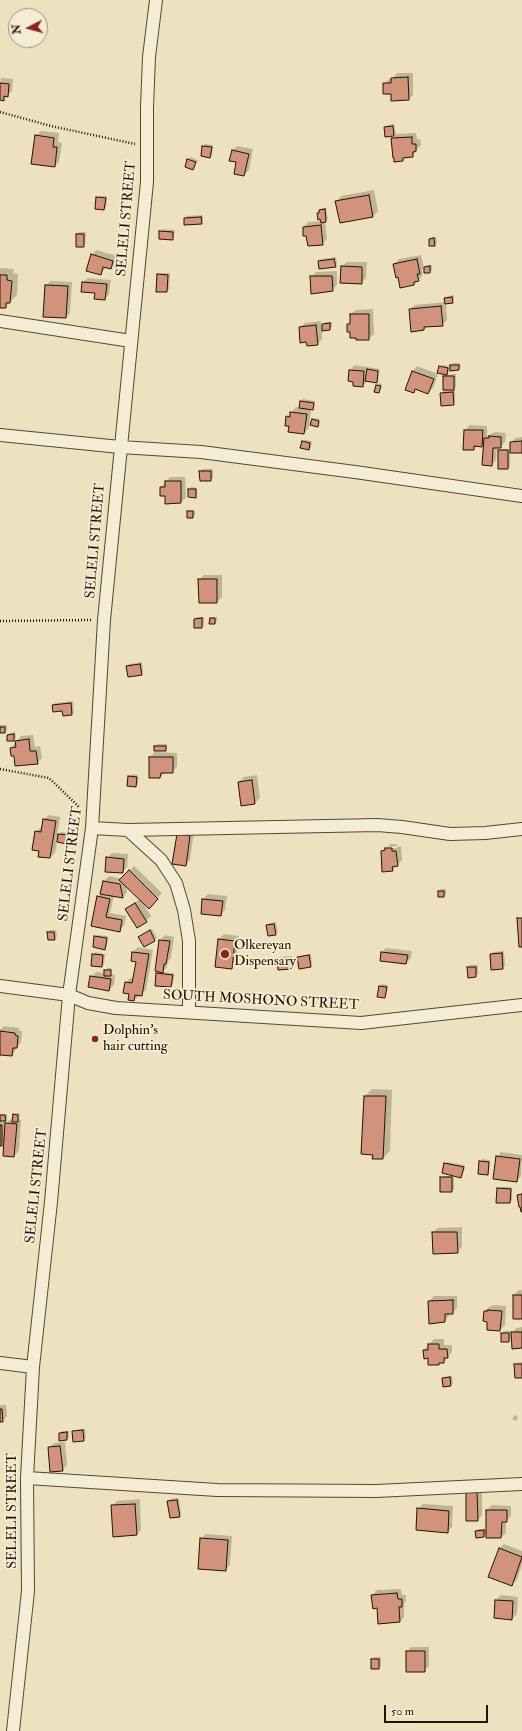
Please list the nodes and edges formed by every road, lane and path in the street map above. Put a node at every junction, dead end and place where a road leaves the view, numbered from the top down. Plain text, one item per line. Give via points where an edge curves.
1 (156, 0) edge
2 (0, 112) edge
3 (147, 147) junction
4 (0, 321) edge
5 (131, 341) junction
6 (0, 435) edge
7 (120, 446) junction
8 (522, 496) edge
9 (104, 620) junction
10 (0, 621) edge
11 (0, 769) edge
12 (92, 824) junction
13 (522, 829) edge
14 (128, 830) junction
15 (0, 986) edge
16 (69, 995) junction
17 (522, 1005) edge
18 (189, 1012) junction
19 (0, 1363) edge
20 (33, 1367) junction
21 (27, 1478) junction
22 (522, 1484) edge
23 (13, 1731) edge

1 - 3 street, SELELI STREET via 149,57
2 - 3 path
3 - 5 street, SELELI STREET via 147,182
4 - 5 street
5 - 7 street, SELELI STREET
6 - 7 street
7 - 8 street via 201,452
7 - 9 street, SELELI STREET
9 - 10 path
9 - 12 street, SELELI STREET
11 - 12 path via 48,778
12 - 14 street
12 - 16 street, SELELI STREET
13 - 14 street via 450,834 377,825
14 - 18 street via 161,860 176,883 189,941
15 - 16 street, SOUTH MOSHONO STREET
16 - 18 street, SOUTH MOSHONO STREET via 101,1007
16 - 20 street, SELELI STREET via 51,1202
17 - 18 street, SOUTH MOSHONO STREET via 361,1023
19 - 20 street
20 - 21 street, SELELI STREET
21 - 22 street via 217,1490 376,1491
21 - 23 street, SELELI STREET via 28,1591

